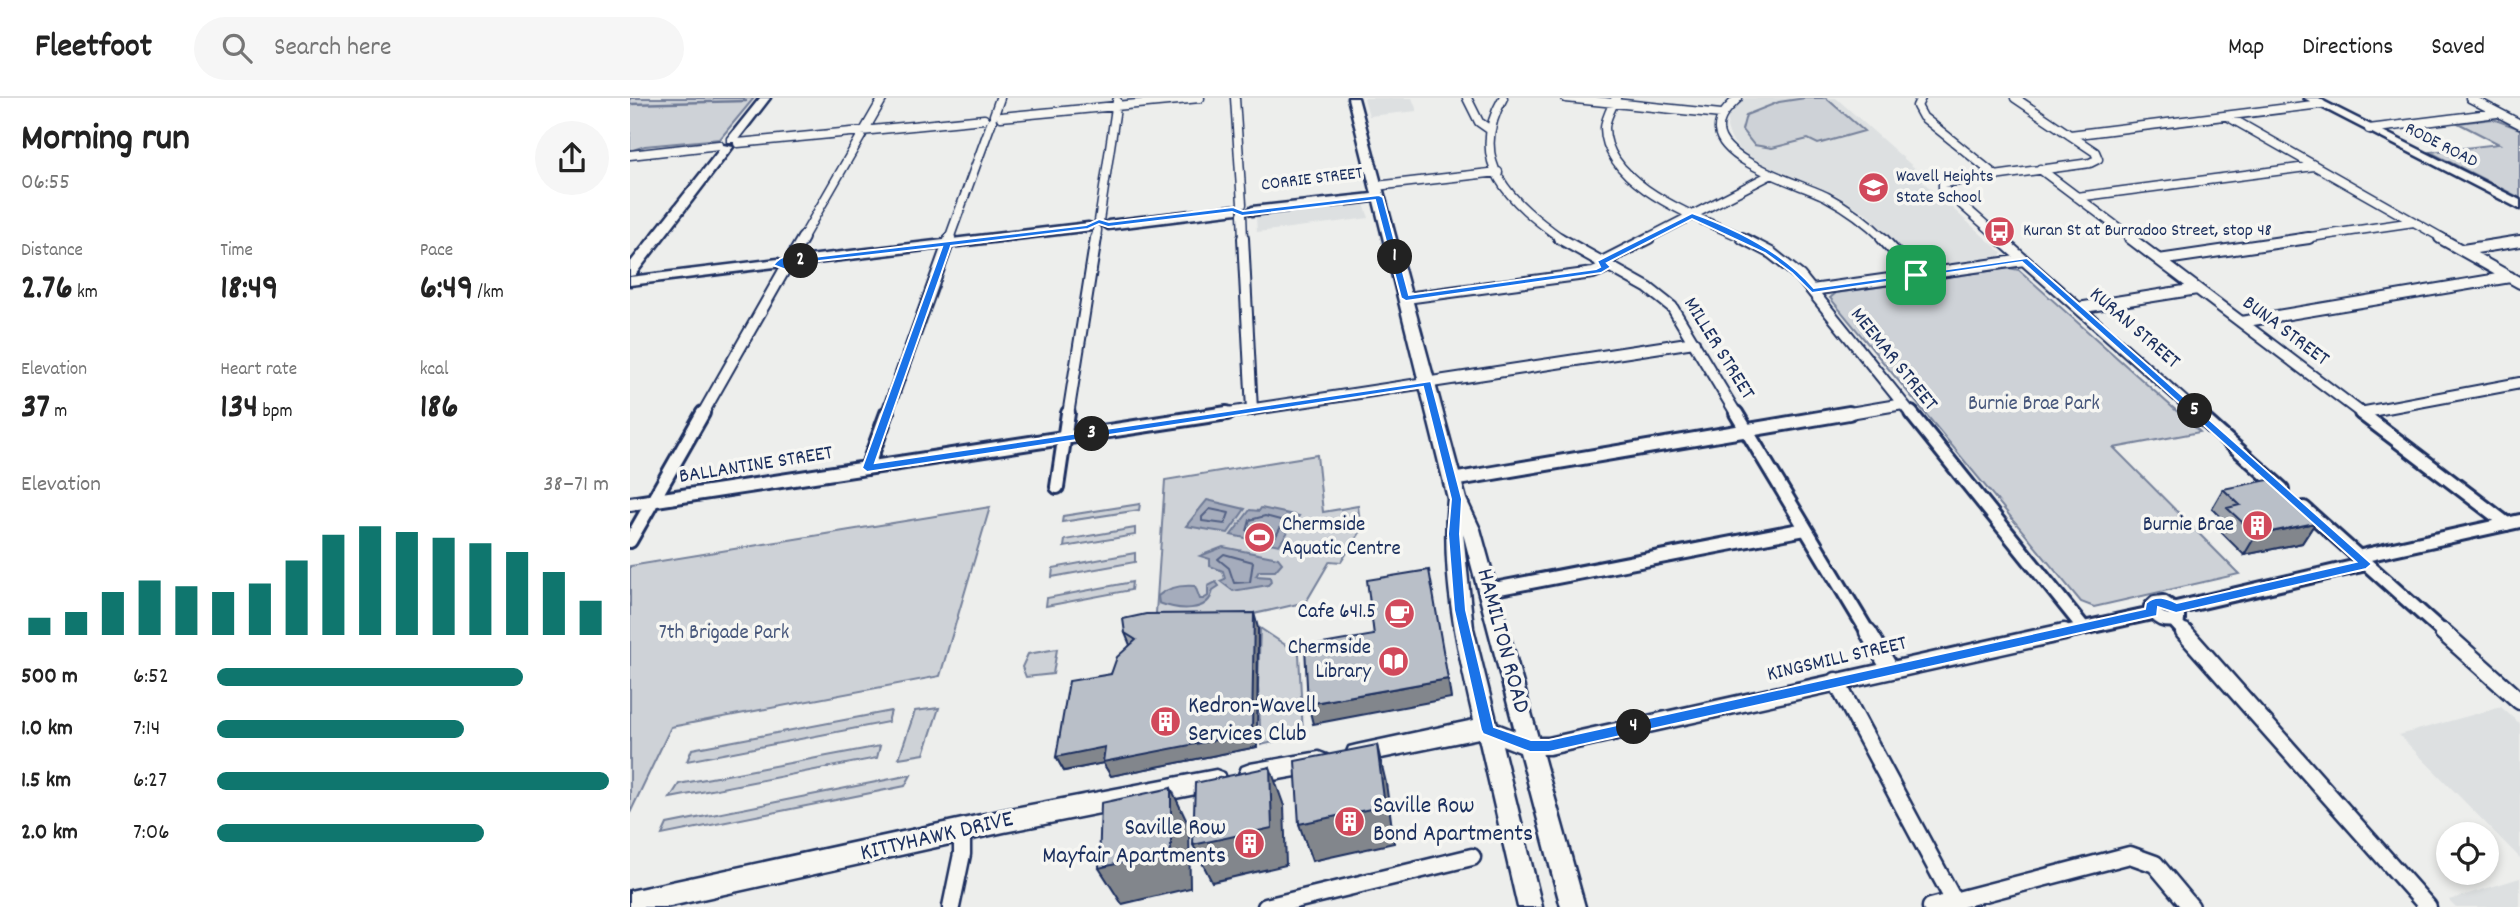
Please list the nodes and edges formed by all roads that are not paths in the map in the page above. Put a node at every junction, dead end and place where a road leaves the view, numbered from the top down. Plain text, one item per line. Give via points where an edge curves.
1 (765, 98) edge
2 (883, 98) edge
3 (1000, 98) edge
4 (1200, 98) edge
5 (1235, 98) edge
6 (1353, 98) edge
7 (1467, 98) edge
8 (1503, 98) edge
9 (1566, 98) edge
10 (1738, 98) edge
11 (1921, 98) edge
12 (2015, 98) edge
13 (2309, 98) edge
14 (2470, 98) edge
15 (1614, 100) edge
16 (1117, 102) edge
17 (2321, 104) junction
18 (2497, 113) junction
19 (1721, 114) junction
20 (2227, 116) junction
21 (993, 118) junction
22 (2520, 124) edge
23 (1489, 129) junction
24 (2369, 129) junction
25 (864, 131) junction
26 (2070, 135) junction
27 (729, 144) junction
28 (630, 155) edge
29 (2314, 166) junction
30 (2040, 169) junction
31 (1497, 172) junction
32 (1772, 174) junction
33 (1995, 175) junction
34 (1943, 183) joint
35 (1377, 191) junction
36 (2077, 197) junction
37 (2520, 205) edge
38 (1244, 209) junction
39 (1692, 215) junction
40 (2414, 222) junction
41 (1098, 226) junction
42 (2520, 241) edge
43 (947, 244) junction
44 (2463, 250) junction
45 (2024, 260) junction
46 (2159, 260) junction
47 (789, 262) junction
48 (1604, 265) junction
49 (630, 272) edge
50 (1916, 275) junction
51 (2515, 280) edge
52 (630, 281) edge
53 (2197, 289) junction
54 (1812, 290) junction
55 (1406, 298) junction
56 (2078, 308) junction
57 (2241, 323) junction
58 (1694, 342) junction
59 (1427, 383) junction
60 (2520, 383) edge
61 (1903, 404) junction
62 (1252, 410) junction
63 (2360, 413) junction
64 (1746, 430) junction
65 (1066, 438) junction
66 (867, 468) junction
67 (1057, 486) dead end
68 (1455, 489) junction
69 (654, 501) junction
70 (630, 504) edge
71 (2514, 523) edge
72 (1805, 529) junction
73 (630, 541) edge
74 (2362, 561) junction
75 (1489, 590) junction
76 (2152, 613) joint
77 (2175, 615) junction
78 (2083, 627) junction
79 (1890, 669) junction
80 (1836, 681) junction
81 (2520, 701) edge
82 (1488, 730) junction
83 (1530, 746) junction
84 (962, 831) junction
85 (1472, 858) dead end
86 (1954, 901) junction
87 (630, 903) edge
88 (951, 907) edge
89 (1266, 907) edge
90 (1530, 907) edge
91 (1573, 907) edge
92 (1931, 907) edge
93 (2191, 907) edge
94 (2428, 907) edge

1 - 27 main road
2 - 25 street
3 - 21 street
4 - 16 street
5 - 38 street
6 - 35 main road, HAMILTON ROAD
7 - 23 street via 1479,122
8 - 23 street
9 - 15 street
10 - 19 street
11 - 33 street via 1917,106 1923,117
12 - 26 street
13 - 17 main road, RODE ROAD
14 - 18 street
15 - 19 street
15 - 39 street, MEEMAR STREET via 1604,126 1607,146 1622,168 1657,198
16 - 21 street
16 - 41 street
17 - 20 street
17 - 24 main road, RODE ROAD
18 - 22 street
18 - 24 street
19 - 32 street via 1718,127 1729,146
20 - 26 street
20 - 29 street
21 - 25 street
21 - 43 street
23 - 31 street, MILLER STREET
24 - 37 main road, RODE ROAD
25 - 27 street
25 - 47 street
26 - 30 street via 2098,159
27 - 28 street
27 - 49 main road
29 - 36 street
29 - 40 street
30 - 33 street
30 - 36 street, BUNA STREET
31 - 35 street
31 - 48 street, MILLER STREET via 1506,191 1536,221
32 - 39 street
32 - 50 street via 1825,195 1859,217
33 - 34 street
34 - 45 street, KURAN STREET via 1944,189
35 - 38 main road, CORRIE STREET
35 - 55 main road, HAMILTON ROAD
36 - 46 street, BUNA STREET
38 - 41 main road, CORRIE STREET
38 - 62 street
39 - 48 street
39 - 54 street, MEEMAR STREET via 1768,251
40 - 44 street
40 - 46 street
41 - 43 main road, CORRIE STREET
41 - 65 street
42 - 44 street
43 - 47 main road, CORRIE STREET
43 - 66 street
44 - 51 street
45 - 50 street
45 - 56 street, KURAN STREET
46 - 53 street, BUNA STREET
47 - 52 main road, CORRIE STREET
47 - 69 street
48 - 55 street via 1593,273
48 - 58 street, MILLER STREET via 1658,293
50 - 54 street
51 - 57 street
53 - 56 street
53 - 57 street, BUNA STREET
54 - 61 street, MEEMAR STREET
55 - 59 main road, HAMILTON ROAD
56 - 74 street, KURAN STREET
57 - 63 street, BUNA STREET
58 - 59 street, BALLANTINE STREET
58 - 64 street, MILLER STREET
59 - 62 street, BALLANTINE STREET
59 - 68 main road, HAMILTON ROAD
60 - 63 street
61 - 64 street
61 - 78 street, MEEMAR STREET
62 - 65 street, BALLANTINE STREET
63 - 71 street, BUNA STREET
64 - 68 street
64 - 72 street, MILLER STREET
65 - 66 street, BALLANTINE STREET
65 - 67 street
66 - 69 street, BALLANTINE STREET
68 - 75 main road, HAMILTON ROAD
68 - 82 main road, HAMILTON ROAD via 1460,610
69 - 70 street, BALLANTINE STREET
69 - 73 street
71 - 74 street
72 - 75 street
72 - 79 street, MILLER STREET
74 - 77 street
74 - 81 street, KURAN STREET
75 - 83 main road, HAMILTON ROAD
76 - 77 street via 2162,621
76 - 78 street, KINGSMILL STREET
77 - 94 street
78 - 79 street, KINGSMILL STREET
79 - 80 street, KINGSMILL STREET
80 - 83 street, KINGSMILL STREET via 1549,746
80 - 86 street
82 - 83 main road, KITTYHAWK DRIVE
82 - 84 main road, KITTYHAWK DRIVE via 1466,730
82 - 90 main road, HAMILTON ROAD
83 - 91 main road, HAMILTON ROAD
84 - 87 main road, KITTYHAWK DRIVE
84 - 88 street
85 - 89 street
86 - 92 street
86 - 93 street via 2130,855 2155,864

